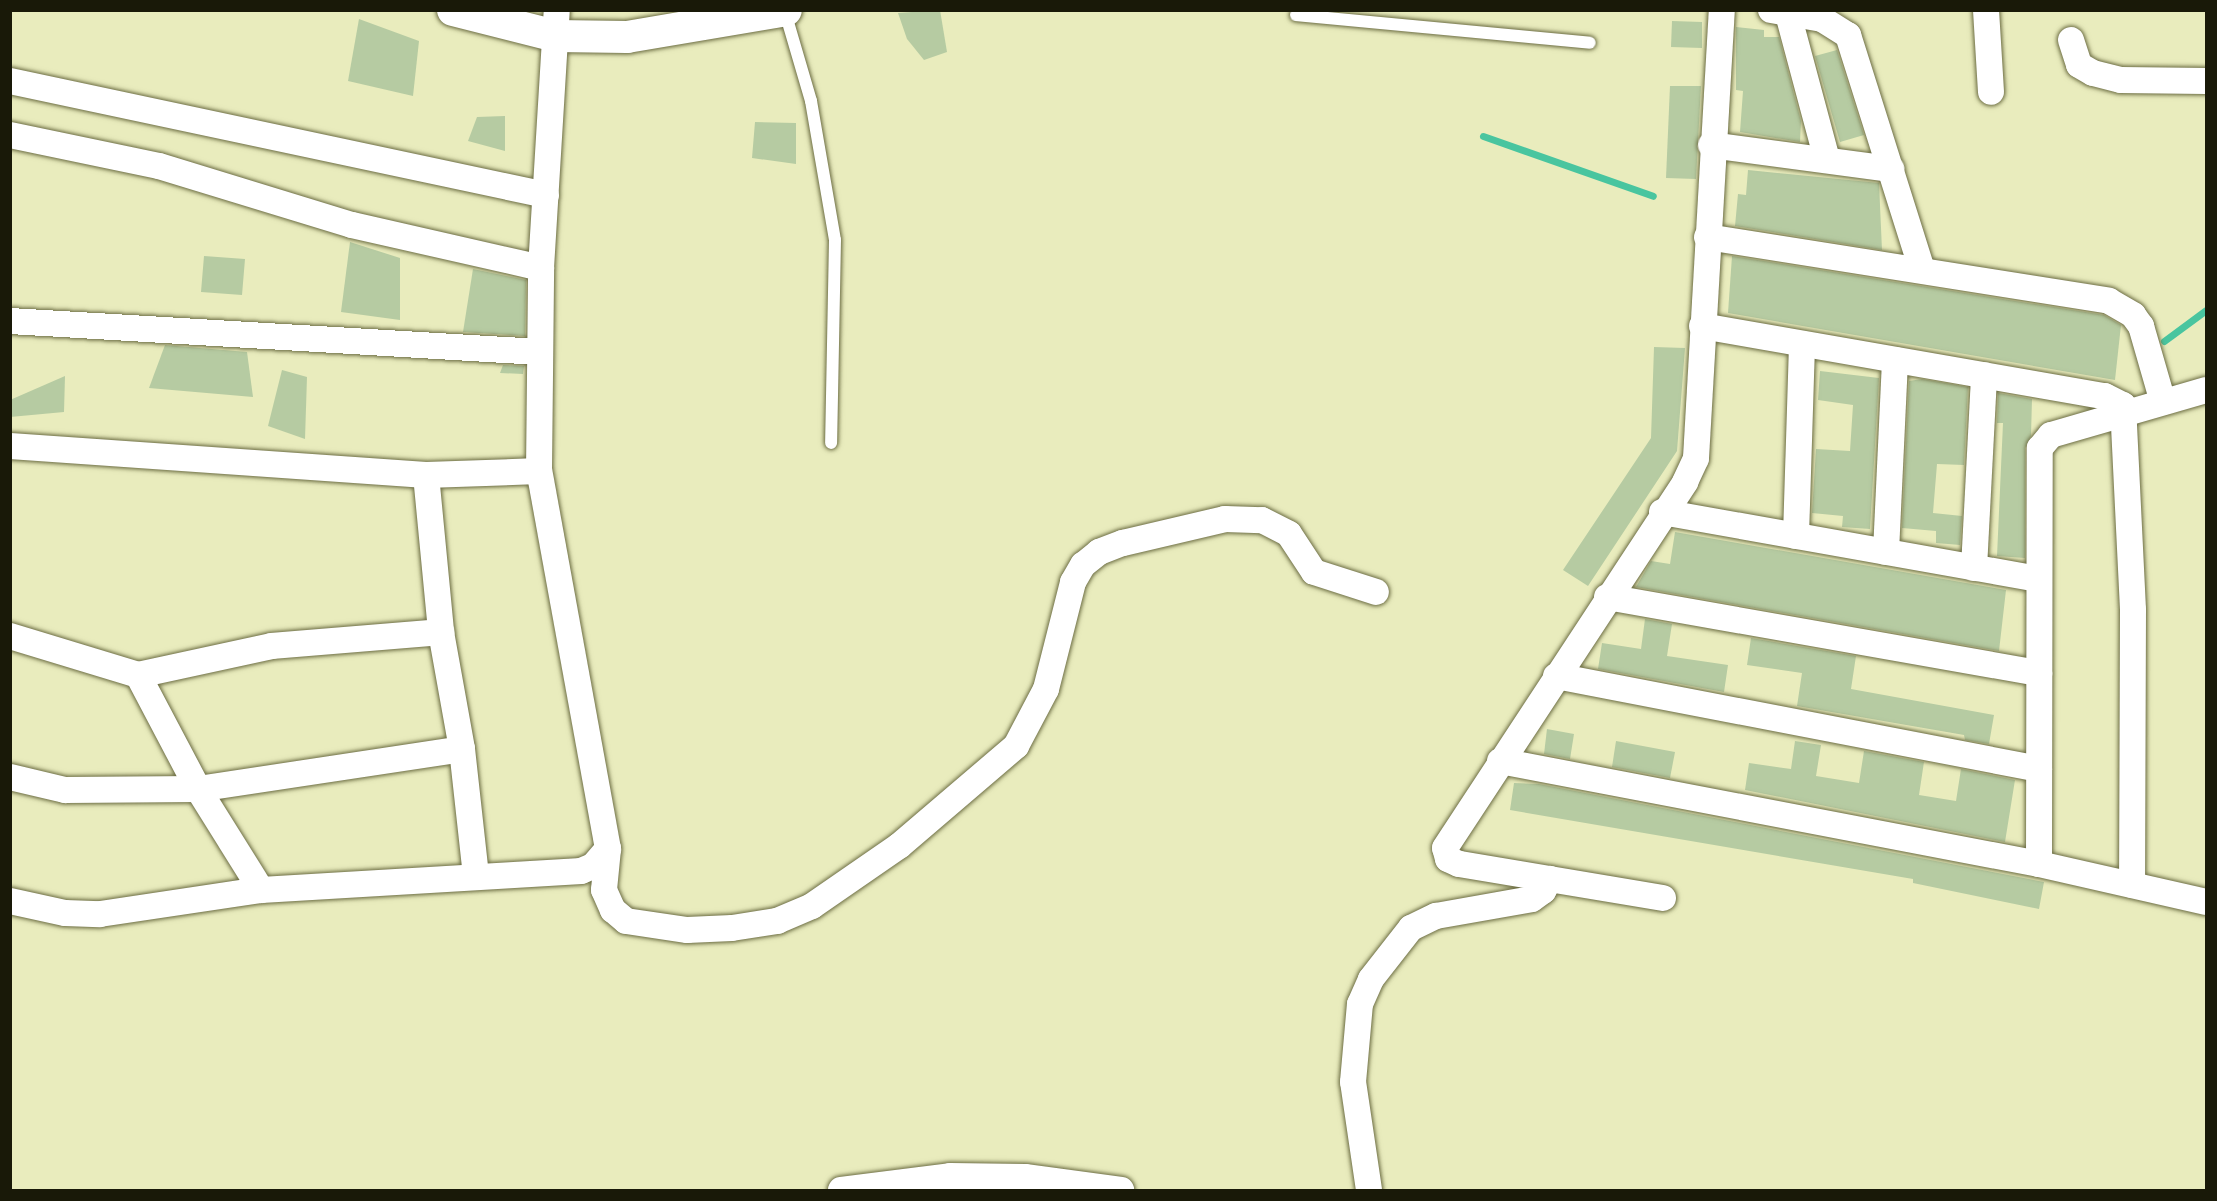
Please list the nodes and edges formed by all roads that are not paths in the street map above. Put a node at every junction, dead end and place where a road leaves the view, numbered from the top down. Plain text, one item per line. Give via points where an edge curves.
1 (453, 10) edge
2 (1722, 10) edge
3 (1986, 10) edge
4 (785, 11) edge
5 (1779, 12) edge
6 (1296, 15) dead end
7 (1351, 16) edge
8 (557, 23) edge
9 (2071, 40) dead end
10 (1590, 43) dead end
11 (10, 81) edge
12 (2206, 81) edge
13 (1991, 92) dead end
14 (10, 135) edge
15 (1711, 145) junction
16 (1827, 160) junction
17 (1891, 169) junction
18 (546, 195) junction
19 (1707, 237) junction
20 (541, 268) junction
21 (1922, 270) junction
22 (10, 321) edge
23 (1702, 326) junction
24 (1802, 344) junction
25 (540, 352) junction
26 (1895, 360) junction
27 (1984, 375) junction
28 (2206, 390) edge
29 (2163, 402) junction
30 (2127, 413) junction
31 (831, 442) dead end
32 (10, 446) edge
33 (539, 471) junction
34 (426, 475) junction
35 (1662, 512) junction
36 (1796, 536) junction
37 (1886, 552) junction
38 (1974, 568) junction
39 (2038, 579) junction
40 (1376, 592) dead end
41 (1607, 597) junction
42 (441, 632) junction
43 (10, 636) edge
44 (2039, 673) junction
45 (138, 675) junction
46 (1556, 676) junction
47 (462, 749) junction
48 (1500, 761) junction
49 (2039, 769) junction
50 (10, 777) edge
51 (198, 789) junction
52 (608, 849) junction
53 (2039, 864) junction
54 (476, 875) junction
55 (1550, 879) junction
56 (2132, 885) junction
57 (261, 890) junction
58 (1663, 898) dead end
59 (10, 901) edge
60 (2206, 902) edge
61 (841, 1191) edge
62 (1121, 1191) edge
63 (1369, 1191) edge

1 - 8 street
2 - 15 street
3 - 13 street
4 - 8 street via 627,37
4 - 31 lane via 811,100 835,240
5 - 16 street
5 - 17 street via 1822,19 1848,35
6 - 7 lane
7 - 10 lane
8 - 18 street
9 - 12 street via 2079,65 2093,73 2121,80
11 - 18 street
14 - 20 street via 159,166 352,225
15 - 16 street
15 - 19 street
16 - 17 street
17 - 21 street
18 - 20 street
19 - 21 street
19 - 23 street
20 - 25 street
21 - 29 street via 2094,297 2124,308 2141,326
22 - 25 street
23 - 24 street
23 - 35 street via 1696,458 1685,482
24 - 26 street
24 - 36 street
25 - 33 street
26 - 27 street
26 - 37 street
27 - 30 street via 2105,396 2116,400
27 - 38 street
28 - 29 street
29 - 30 street
30 - 39 street via 2044,440 2038,460
30 - 56 street via 2133,610
32 - 34 street
33 - 34 street
33 - 52 street
34 - 42 street
35 - 36 street
35 - 41 street
36 - 37 street
37 - 38 street
38 - 39 street
39 - 44 street
40 - 52 street via 1314,572 1289,534 1262,520 1225,519 1123,543 1083,565 1073,582 1046,689 1016,746 899,846 812,906 777,921 732,928 687,930 626,921 613,910 604,890
41 - 44 street
41 - 46 street
42 - 45 street via 272,646
42 - 47 street
43 - 45 street
44 - 49 street
45 - 51 street
46 - 48 street
46 - 49 street
47 - 51 street
47 - 54 street
48 - 53 street
48 - 55 street via 1446,843 1446,855 1459,864
49 - 53 street
50 - 51 street via 95,792
51 - 57 street
52 - 54 street via 593,866 581,871
53 - 56 street
54 - 57 street
55 - 58 street
55 - 63 street via 1544,891 1532,899 1436,916 1411,928 1371,979 1360,1004 1353,1082
56 - 60 street
57 - 59 street via 100,914 64,913
61 - 62 street via 950,1176 1036,1178

